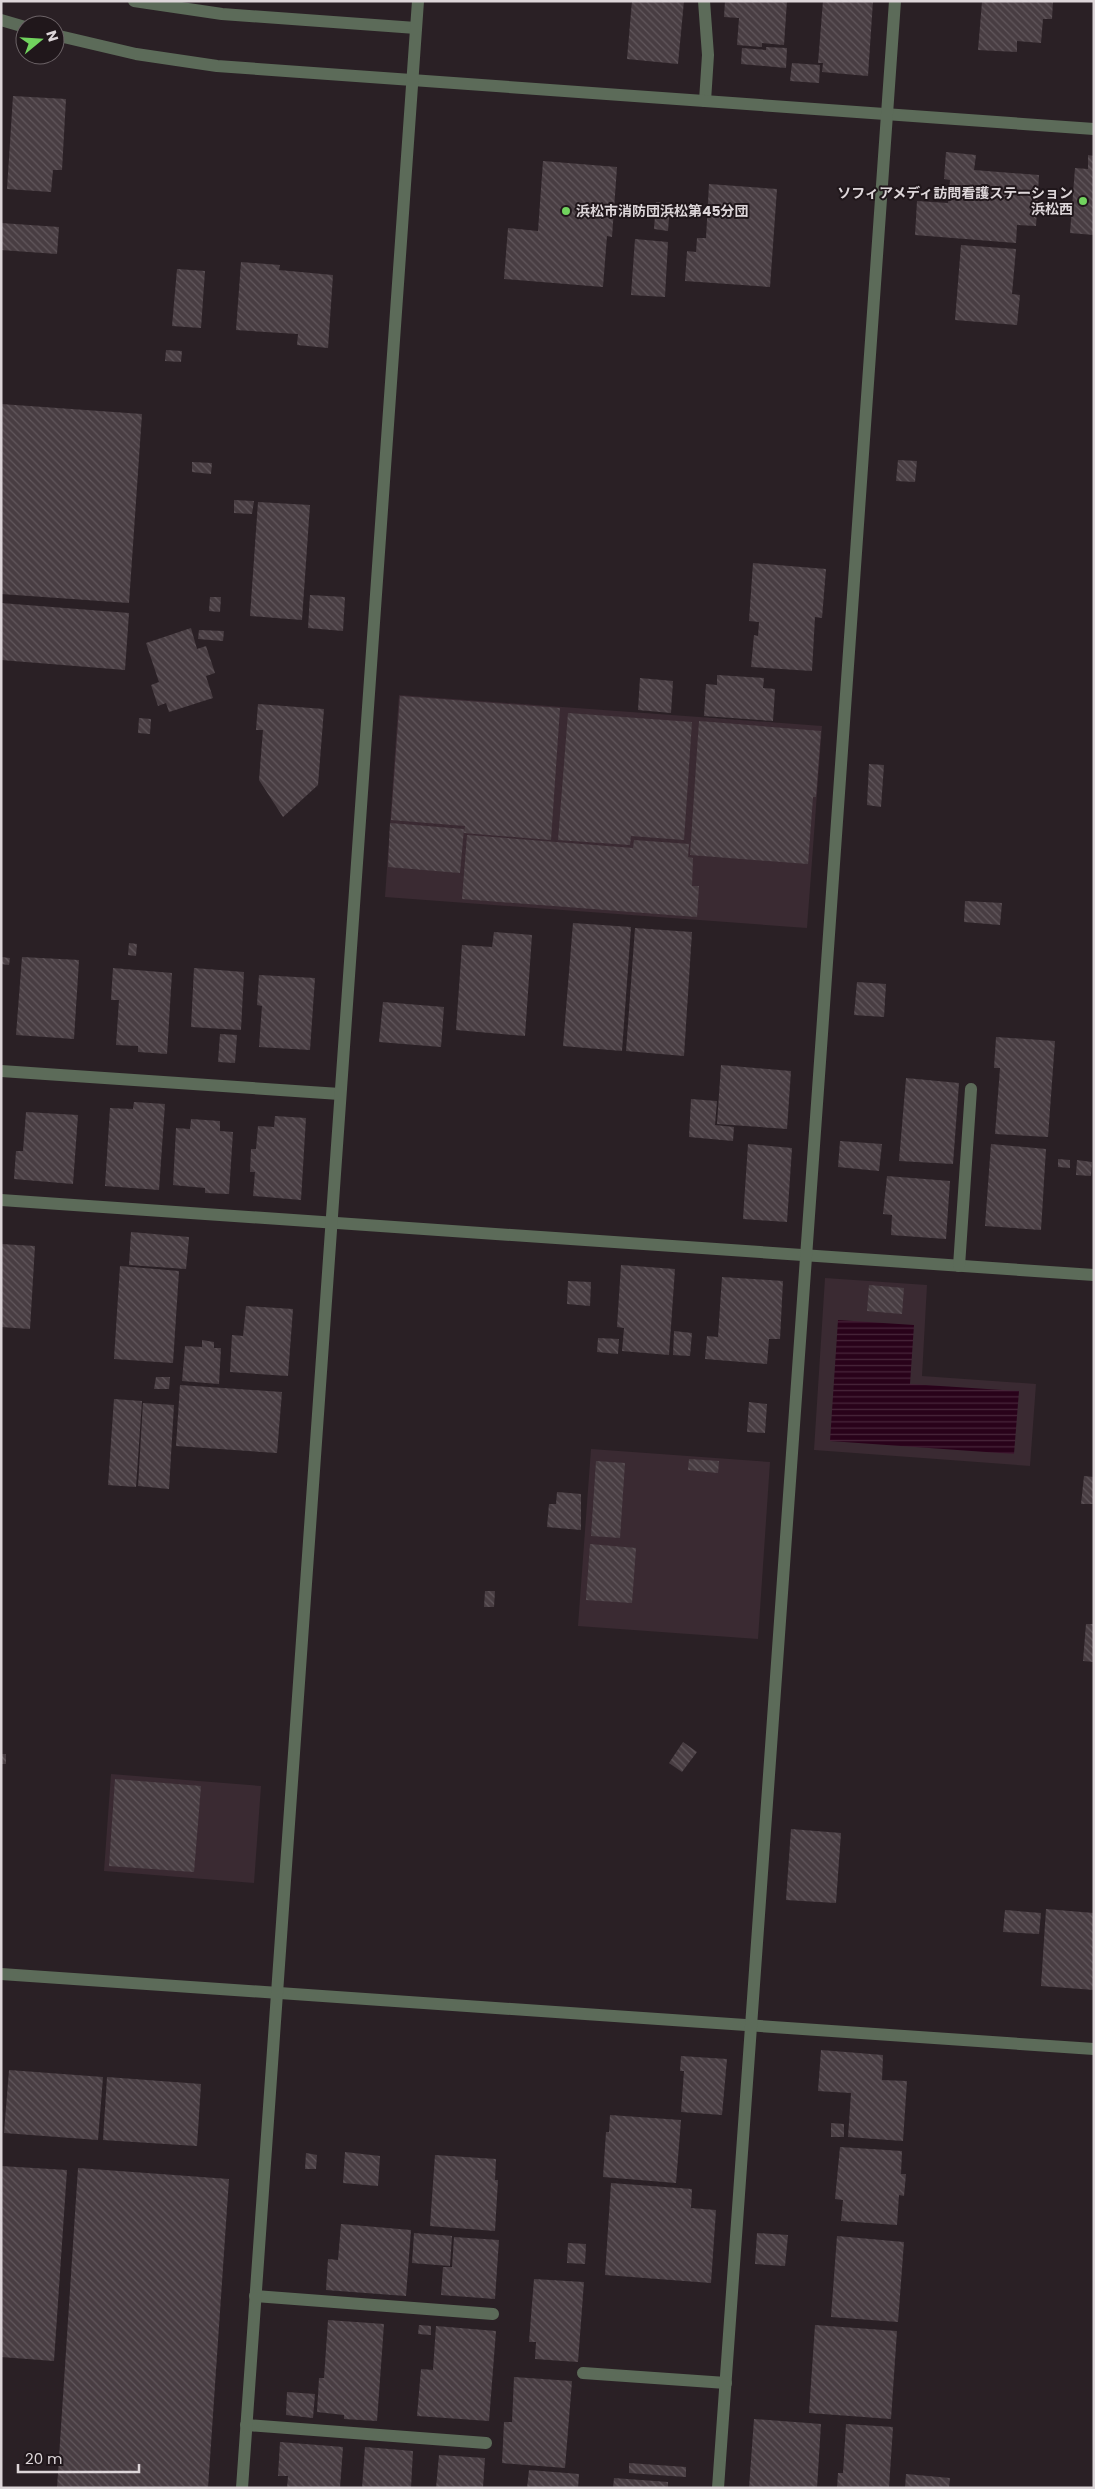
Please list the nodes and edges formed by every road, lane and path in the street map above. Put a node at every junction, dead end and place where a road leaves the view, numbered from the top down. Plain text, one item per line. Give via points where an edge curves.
1 (134, 1) edge
2 (418, 1) edge
3 (704, 1) edge
4 (895, 1) edge
5 (1, 20) edge
6 (15, 24) edge
7 (416, 28) junction
8 (65, 37) edge
9 (412, 79) junction
10 (705, 101) junction
11 (887, 114) junction
12 (1094, 129) edge
13 (1, 1071) edge
14 (971, 1089) dead end
15 (340, 1094) junction
16 (1, 1200) edge
17 (331, 1222) junction
18 (805, 1255) junction
19 (959, 1266) junction
20 (1094, 1275) edge
21 (1, 1974) edge
22 (277, 1993) junction
23 (754, 2026) junction
24 (1094, 2049) edge
25 (256, 2296) junction
26 (493, 2314) dead end
27 (582, 2373) dead end
28 (726, 2383) junction
29 (246, 2425) junction
30 (486, 2443) dead end
31 (242, 2488) edge
32 (718, 2488) edge

1 - 7 street via 222,14
2 - 7 street
3 - 10 street via 708,55
4 - 11 street
5 - 6 street
7 - 9 street
8 - 9 street via 136,54 217,66
9 - 10 street
9 - 15 street
10 - 11 street
11 - 12 street
11 - 18 street
13 - 15 street
14 - 19 street
15 - 17 street
16 - 17 street
17 - 18 street
17 - 22 street
18 - 19 street
18 - 23 street
19 - 20 street
21 - 22 street
22 - 23 street
22 - 25 street
23 - 24 street
23 - 28 street
25 - 26 street
25 - 29 street
27 - 28 street
28 - 32 street
29 - 30 street
29 - 31 street

